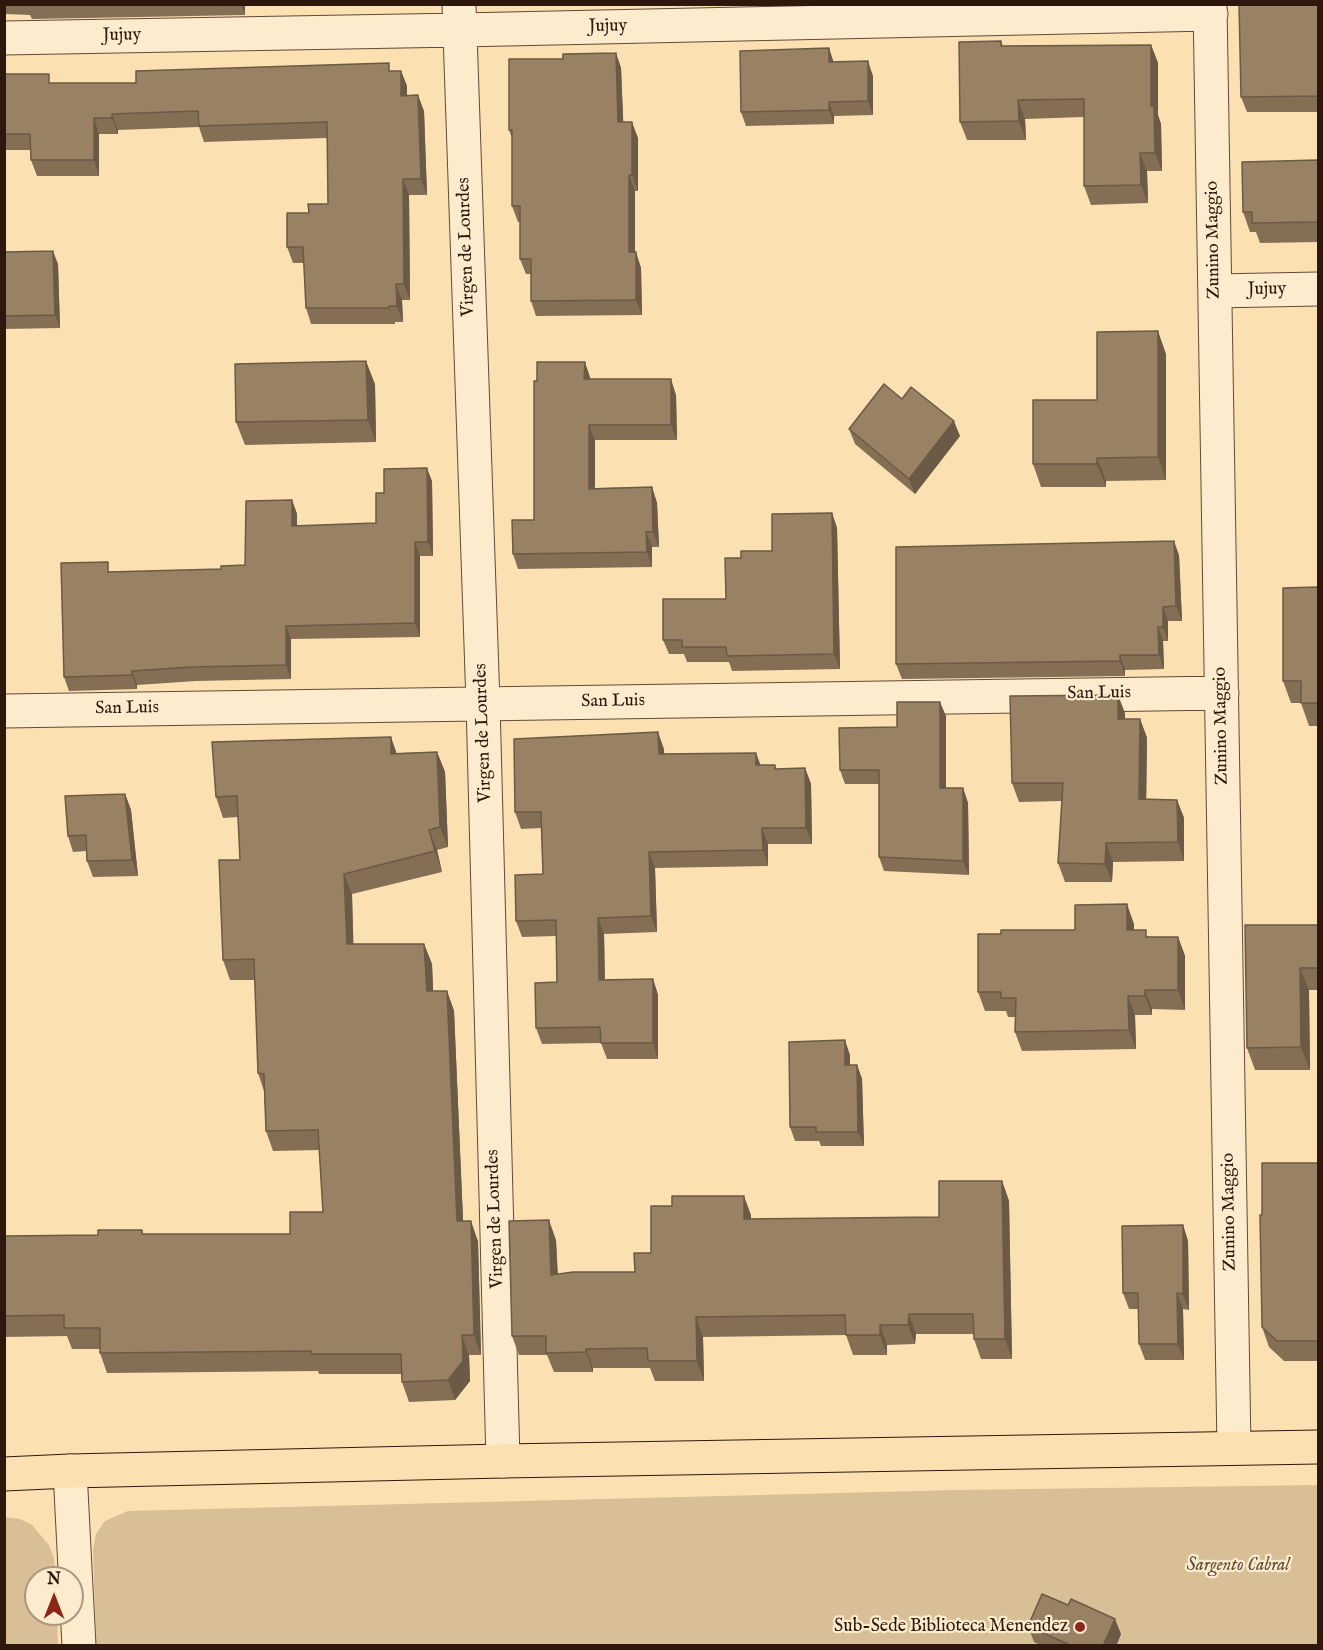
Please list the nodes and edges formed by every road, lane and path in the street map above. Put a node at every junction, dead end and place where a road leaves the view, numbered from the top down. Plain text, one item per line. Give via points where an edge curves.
1 (1210, 9) edge
2 (460, 17) edge
3 (4, 38) edge
4 (1318, 289) edge
5 (1215, 291) junction
6 (1222, 693) junction
7 (483, 704) junction
8 (4, 711) edge
9 (1234, 1448) junction
10 (1318, 1448) edge
11 (503, 1461) junction
12 (70, 1471) junction
13 (4, 1474) edge
14 (80, 1646) edge

1 - 2 street, Jujuy
1 - 5 street, Zunino Maggio
2 - 3 street, Jujuy
2 - 7 street, Virgen de Lourdes
4 - 5 street, Jujuy
5 - 6 street, Zunino Maggio
6 - 7 street, San Luis
6 - 9 street, Zunino Maggio
7 - 8 street, San Luis
7 - 11 street, Virgen de Lourdes
9 - 10 main road
9 - 11 main road
11 - 12 main road
12 - 13 main road
12 - 14 street

